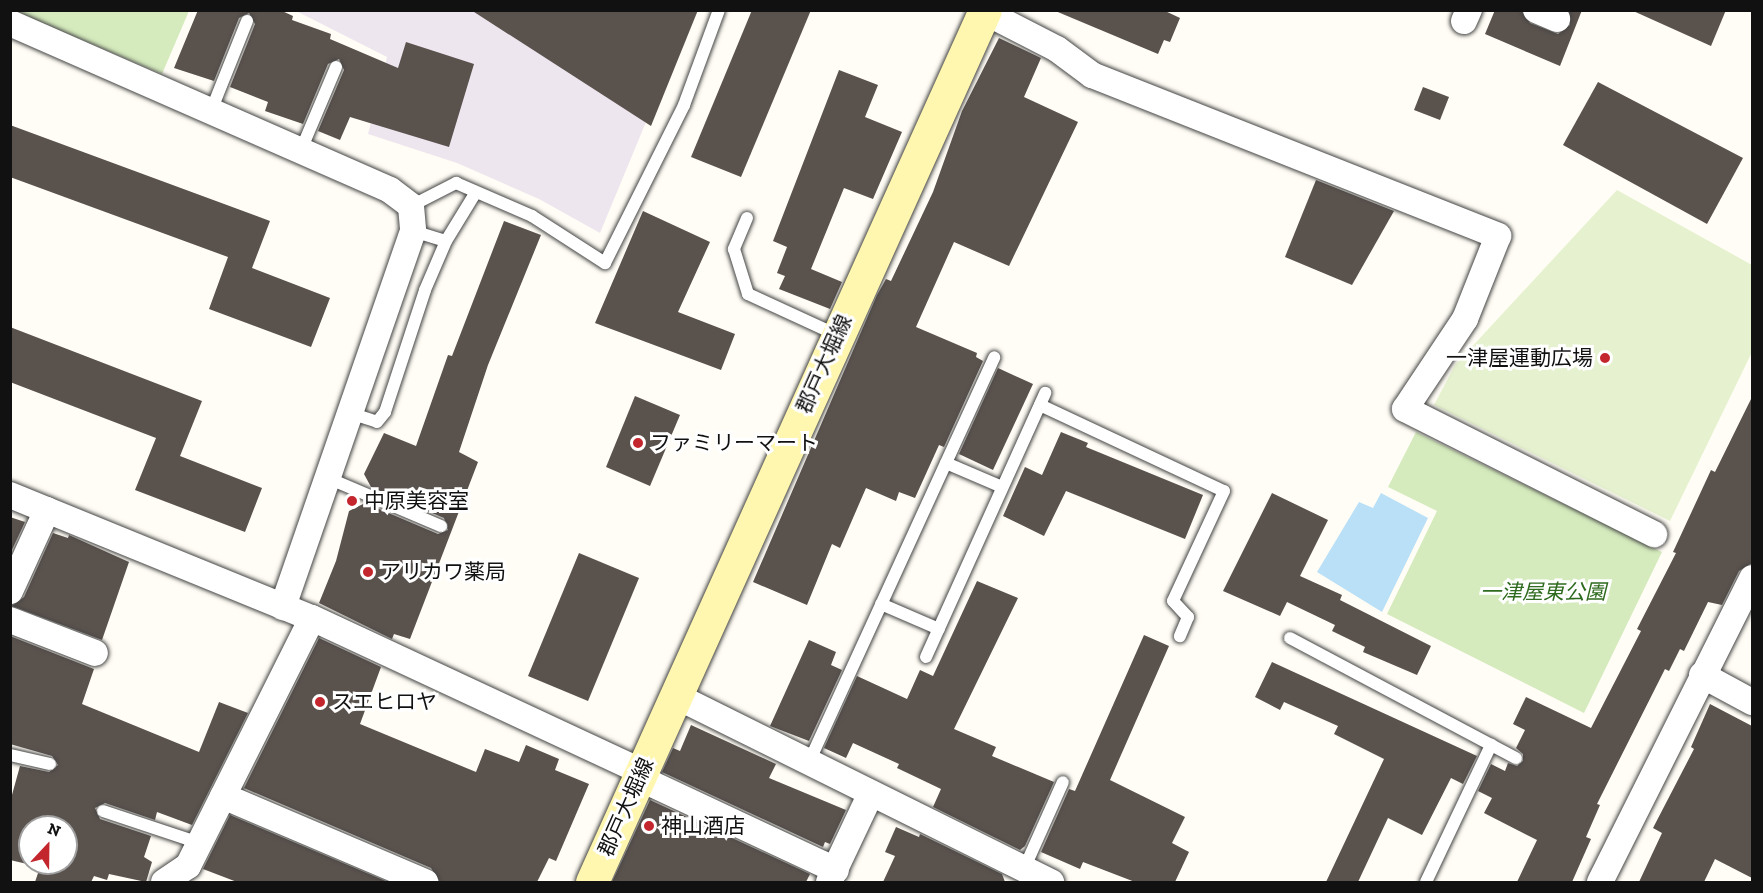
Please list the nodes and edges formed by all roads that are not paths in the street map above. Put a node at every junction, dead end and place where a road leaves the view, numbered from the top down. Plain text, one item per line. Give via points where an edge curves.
1 (719, 10) edge
2 (985, 11) edge
3 (247, 21) dead end
4 (10, 23) edge
5 (336, 67) dead end
6 (211, 111) junction
7 (301, 150) junction
8 (476, 192) junction
9 (412, 218) junction
10 (747, 218) dead end
11 (446, 241) junction
12 (837, 334) junction
13 (994, 357) dead end
14 (350, 413) junction
15 (946, 463) junction
16 (328, 478) junction
17 (1002, 487) junction
18 (10, 495) edge
19 (47, 510) junction
20 (441, 526) dead end
21 (1654, 534) dead end
22 (1752, 578) edge
23 (10, 591) edge
24 (881, 604) junction
25 (284, 607) junction
26 (312, 618) junction
27 (10, 620) edge
28 (939, 629) junction
29 (1180, 636) dead end
30 (1290, 638) dead end
31 (95, 653) dead end
32 (926, 657) dead end
33 (1701, 675) junction
34 (675, 696) junction
35 (1752, 702) edge
36 (1491, 745) junction
37 (10, 755) edge
38 (1516, 758) dead end
39 (809, 762) junction
40 (50, 764) dead end
41 (642, 772) junction
42 (1063, 782) dead end
43 (871, 793) junction
44 (224, 796) junction
45 (103, 811) dead end
46 (200, 843) junction
47 (833, 876) edge
48 (1020, 876) edge
49 (164, 882) edge
50 (425, 882) edge
51 (592, 882) edge
52 (1051, 882) edge
53 (1426, 882) edge
54 (1600, 882) edge

1 - 8 lane via 684,105 605,263 532,216
2 - 12 main road, 郡戸大堀線
2 - 21 street via 1057,49 1092,75 1498,236 1464,320 1405,409
3 - 6 lane
4 - 6 street
5 - 7 lane
6 - 7 street
7 - 9 street via 390,189
8 - 9 lane via 456,183
8 - 11 lane
9 - 11 lane
9 - 14 street
10 - 12 lane via 734,249 748,294
11 - 14 lane via 425,290 386,412 376,422
12 - 34 main road, 郡戸大堀線
13 - 15 lane
14 - 16 street
15 - 17 lane
15 - 24 lane
16 - 20 lane
16 - 25 street
17 - 28 lane
17 - 29 lane via 1042,399 1224,491 1173,602 1188,617
18 - 19 street
19 - 23 street
19 - 25 street
22 - 33 street
24 - 28 lane
24 - 39 lane
25 - 26 street
26 - 41 street
26 - 44 street
27 - 31 street
28 - 32 lane
30 - 36 lane
33 - 35 street
33 - 54 street
34 - 39 street
34 - 41 main road, 郡戸大堀線
36 - 38 lane
36 - 53 lane
37 - 40 lane
39 - 43 street
41 - 47 street via 652,784
41 - 51 main road, 郡戸大堀線
42 - 48 lane
43 - 47 street
43 - 48 street
44 - 46 street
44 - 50 street
45 - 46 lane
46 - 49 street via 188,867
48 - 52 street

